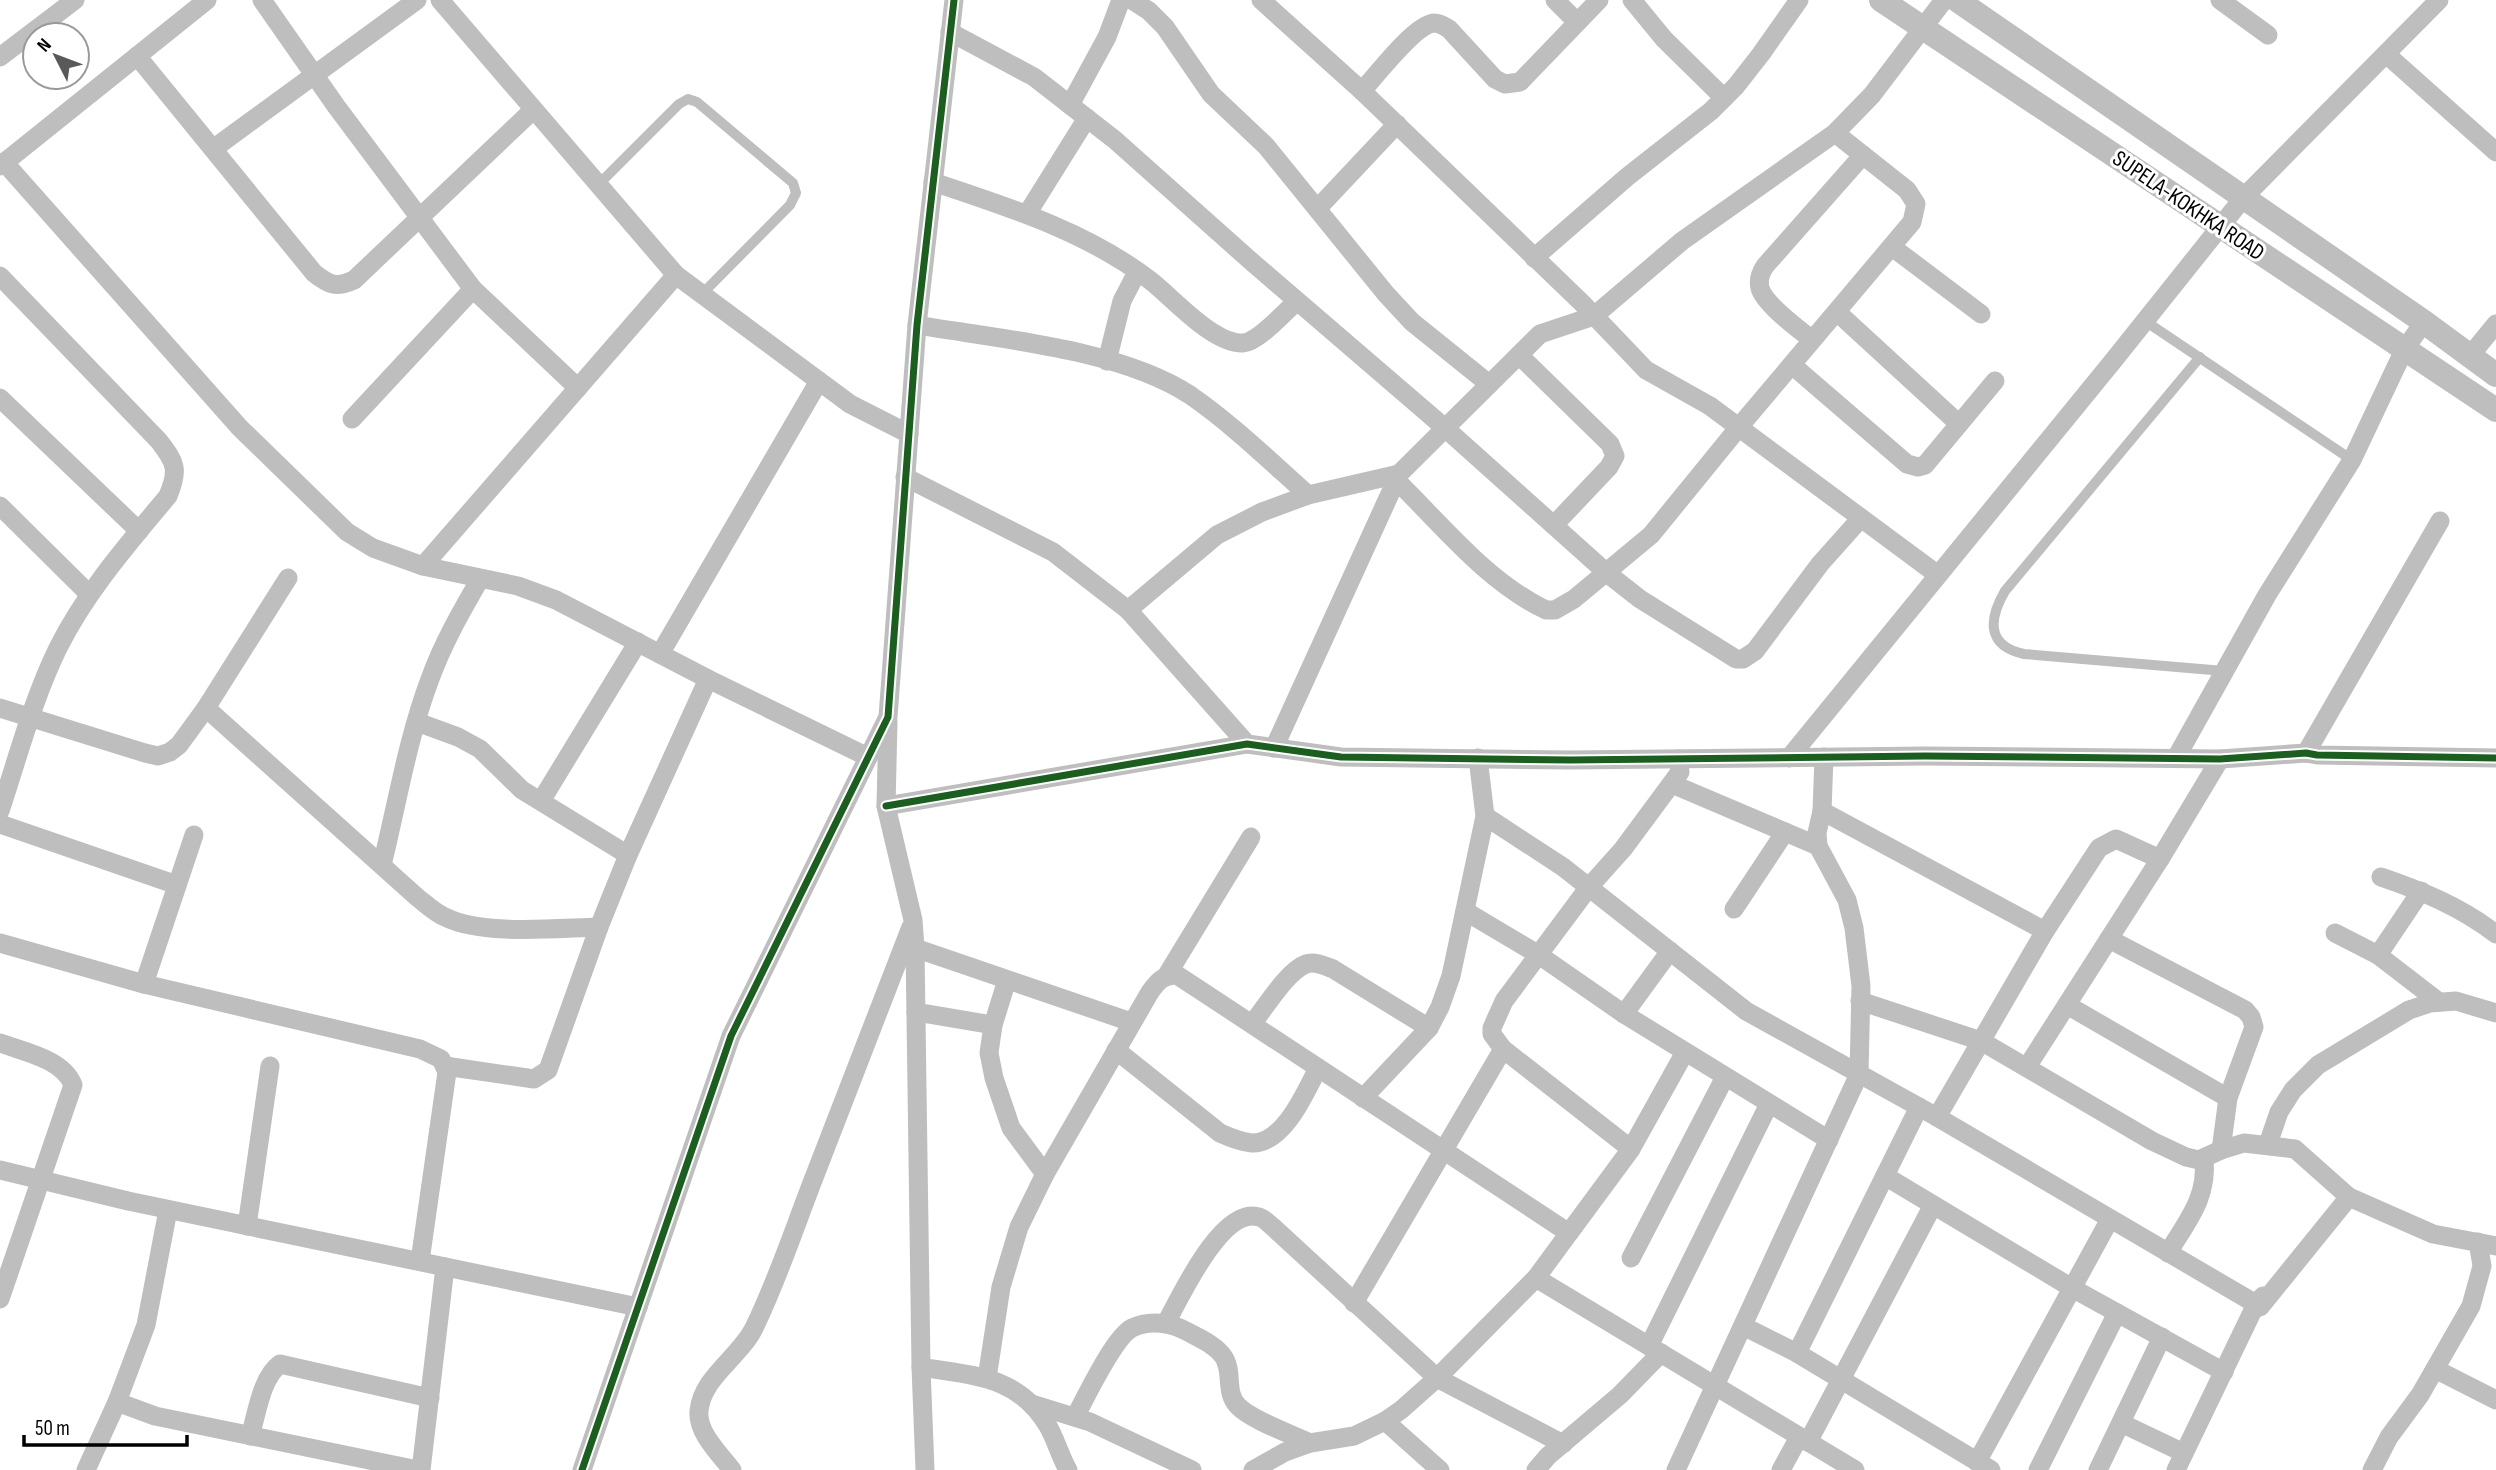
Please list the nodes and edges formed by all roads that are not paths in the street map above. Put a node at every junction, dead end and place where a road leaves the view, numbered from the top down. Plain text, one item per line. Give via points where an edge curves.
1 (75, 0) edge
2 (207, 0) edge
3 (262, 0) edge
4 (417, 0) edge
5 (440, 0) edge
6 (954, 0) edge
7 (1121, 0) edge
8 (1132, 0) edge
9 (1261, 0) edge
10 (1555, 0) edge
11 (1599, 0) edge
12 (1632, 0) edge
13 (1799, 0) edge
14 (1881, 0) edge
15 (1944, 0) edge
16 (2220, 0) edge
17 (2439, 0) edge
18 (1968, 3) edge
19 (1577, 22) junction
20 (1923, 27) junction
21 (950, 32) junction
22 (2268, 35) dead end
23 (2386, 54) junction
24 (137, 56) junction
25 (0, 57) edge
26 (314, 75) junction
27 (1362, 91) junction
28 (1724, 98) junction
29 (1070, 105) junction
30 (533, 110) junction
31 (1087, 118) junction
32 (1397, 124) junction
33 (1835, 133) junction
34 (213, 149) junction
35 (2496, 152) edge
36 (1863, 155) junction
37 (2, 164) edge
38 (933, 182) junction
39 (598, 185) junction
40 (2244, 197) junction
41 (1318, 208) junction
42 (1027, 214) junction
43 (421, 218) junction
44 (2221, 226) junction
45 (1892, 247) junction
46 (1535, 258) junction
47 (1137, 272) junction
48 (676, 275) junction
49 (0, 276) edge
50 (474, 289) junction
51 (702, 294) junction
52 (1297, 301) junction
53 (1837, 312) junction
54 (1981, 314) dead end
55 (1594, 316) junction
56 (2146, 321) junction
57 (2424, 322) junction
58 (2496, 324) edge
59 (916, 325) junction
60 (1812, 340) junction
61 (2404, 350) junction
62 (1519, 355) junction
63 (2200, 357) junction
64 (2469, 357) junction
65 (1107, 361) junction
66 (1792, 365) junction
67 (2496, 375) edge
68 (819, 381) junction
69 (1995, 381) dead end
70 (1489, 384) junction
71 (578, 388) junction
72 (0, 398) edge
73 (2496, 410) edge
74 (352, 419) dead end
75 (1959, 424) junction
76 (1739, 427) junction
77 (1446, 428) junction
78 (909, 434) junction
79 (2352, 460) junction
80 (905, 477) junction
81 (1397, 477) junction
82 (1308, 495) junction
83 (0, 506) edge
84 (1861, 518) junction
85 (2440, 520) dead end
86 (1554, 525) junction
87 (139, 531) junction
88 (423, 566) junction
89 (1608, 574) junction
90 (1938, 575) junction
91 (288, 578) dead end
92 (481, 579) junction
93 (89, 594) junction
94 (1128, 610) junction
95 (638, 642) junction
96 (660, 654) junction
97 (2224, 671) junction
98 (708, 679) junction
99 (0, 708) edge
100 (206, 708) junction
101 (888, 717) junction
102 (31, 719) junction
103 (417, 722) junction
104 (1247, 744) junction
105 (1274, 748) junction
106 (2319, 754) junction
107 (868, 757) junction
108 (1824, 757) junction
109 (1478, 758) junction
110 (1789, 758) junction
111 (2176, 758) junction
112 (2496, 758) edge
113 (1678, 759) junction
114 (2220, 759) junction
115 (1672, 784) junction
116 (541, 801) junction
117 (886, 806) junction
118 (0, 811) edge
119 (1822, 811) junction
120 (1485, 816) junction
121 (0, 824) edge
122 (1784, 832) junction
123 (194, 835) dead end
124 (1251, 837) dead end
125 (1818, 846) junction
126 (628, 855) junction
127 (2160, 859) junction
128 (382, 865) junction
129 (2381, 877) dead end
130 (177, 885) junction
131 (1589, 887) junction
132 (2421, 891) junction
133 (1734, 909) dead end
134 (1465, 911) junction
135 (913, 920) junction
136 (599, 927) junction
137 (2045, 931) junction
138 (2335, 933) dead end
139 (2496, 933) edge
140 (2109, 939) junction
141 (0, 943) edge
142 (915, 948) junction
143 (1670, 951) junction
144 (1539, 955) junction
145 (2378, 955) junction
146 (1167, 975) junction
147 (1007, 980) junction
148 (144, 984) junction
149 (1860, 1001) junction
150 (2439, 1002) junction
151 (2067, 1005) junction
152 (916, 1012) junction
153 (2496, 1013) edge
154 (1624, 1014) junction
155 (1131, 1022) junction
156 (1252, 1024) junction
157 (993, 1025) junction
158 (1429, 1028) junction
159 (1981, 1041) junction
160 (0, 1043) edge
161 (1115, 1049) junction
162 (1503, 1049) junction
163 (1685, 1052) junction
164 (270, 1066) dead end
165 (445, 1066) junction
166 (2027, 1067) junction
167 (1318, 1068) junction
168 (1859, 1074) junction
169 (1725, 1077) junction
170 (1363, 1098) junction
171 (2228, 1098) junction
172 (1769, 1104) junction
173 (1919, 1107) junction
174 (1937, 1117) junction
175 (1829, 1140) junction
176 (2257, 1143) junction
177 (1631, 1149) junction
178 (1444, 1150) junction
179 (2212, 1154) junction
180 (0, 1170) edge
181 (1045, 1174) junction
182 (1885, 1176) junction
183 (40, 1179) junction
184 (2349, 1197) junction
185 (1933, 1205) junction
186 (168, 1210) junction
187 (2110, 1220) junction
188 (247, 1226) junction
189 (1569, 1233) junction
190 (2487, 1244) edge
191 (2168, 1253) junction
192 (1631, 1258) dead end
193 (420, 1261) junction
194 (445, 1266) junction
195 (1536, 1278) junction
196 (2072, 1288) junction
197 (0, 1299) edge
198 (2260, 1302) junction
199 (1354, 1303) junction
200 (638, 1307) junction
201 (2117, 1313) junction
202 (1166, 1323) junction
203 (1742, 1326) junction
204 (2162, 1337) junction
205 (1655, 1350) junction
206 (1797, 1353) junction
207 (921, 1367) junction
208 (2435, 1369) junction
209 (2224, 1372) junction
210 (987, 1378) junction
211 (1437, 1378) junction
212 (1841, 1380) junction
213 (1714, 1386) junction
214 (430, 1398) junction
215 (2496, 1400) edge
216 (117, 1402) junction
217 (1032, 1404) junction
218 (1075, 1417) junction
219 (1385, 1421) junction
220 (2121, 1423) junction
221 (250, 1436) junction
222 (1804, 1440) junction
223 (1310, 1443) junction
224 (1563, 1444) junction
225 (2180, 1461) edge
226 (1984, 1466) edge
227 (86, 1470) edge
228 (420, 1470) edge
229 (582, 1470) edge
230 (732, 1470) edge
231 (925, 1470) edge
232 (1068, 1470) edge
233 (1192, 1470) edge
234 (1253, 1470) edge
235 (1440, 1470) edge
236 (1536, 1470) edge
237 (1676, 1470) edge
238 (1781, 1470) edge
239 (1855, 1470) edge
240 (2038, 1470) edge
241 (2098, 1470) edge
242 (2372, 1470) edge

1 - 25 street
2 - 24 street
3 - 26 street
4 - 26 street
5 - 30 street
6 - 21 street
7 - 29 street via 1107,37
8 - 41 street via 1165,27 1211,94 1266,146
9 - 27 street
10 - 19 street
11 - 19 street
12 - 28 street
13 - 28 street
14 - 20 street, SUPELA-KOKHKA ROAD
15 - 20 street
16 - 22 street
17 - 23 street
18 - 40 street, SUPELA-KOKHKA ROAD
19 - 27 street via 1514,84 1495,79 1449,29 1441,24 1425,25
20 - 33 street via 1872,95
20 - 44 street, SUPELA-KOKHKA ROAD
21 - 29 street via 1034,77
21 - 38 street
23 - 35 street
23 - 40 street
24 - 34 street
24 - 37 street
26 - 34 street
26 - 43 street
27 - 32 street
28 - 46 street
29 - 31 street
30 - 39 street
30 - 43 street
31 - 42 street
31 - 52 street
32 - 41 street
32 - 46 street
33 - 36 street
33 - 55 street via 1682,241
34 - 43 street via 314,273 332,285 355,281
36 - 45 street via 1907,190 1916,204 1912,222
36 - 60 street via 1761,272 1765,298
37 - 88 street via 240,428 338,524 373,548
38 - 42 street
38 - 59 street
39 - 48 street
39 - 51 lane via 688,99 793,183 796,193 790,205
40 - 44 street
40 - 57 street, SUPELA-KOKHKA ROAD
41 - 70 street via 1403,313
42 - 47 street via 1112,254
43 - 50 street
44 - 56 street
44 - 61 street, SUPELA-KOKHKA ROAD
45 - 53 street
45 - 54 street
46 - 55 street
47 - 52 street via 1201,323 1233,342 1255,339
47 - 65 street via 1122,301
48 - 51 street
48 - 71 street
49 - 87 street via 170,455 176,478 168,496
50 - 71 street
50 - 74 street
51 - 68 street
52 - 77 street
53 - 60 street
53 - 75 street
55 - 62 street via 1541,334
55 - 76 street via 1646,370
56 - 63 lane
56 - 90 street
57 - 61 street
57 - 64 street, SUPELA-KOKHKA ROAD
58 - 64 street
59 - 65 street
59 - 78 street
60 - 66 street
61 - 73 street, SUPELA-KOKHKA ROAD
61 - 79 street
62 - 70 street
62 - 86 street via 1610,444 1615,456
63 - 79 lane
63 - 97 lane via 2005,591 1994,628 2001,645 2024,654
64 - 67 street, SUPELA-KOKHKA ROAD
65 - 82 street via 1188,394
66 - 75 street via 1912,466 1925,466
66 - 76 street
68 - 78 street via 849,404
68 - 96 street
69 - 75 street
70 - 77 street
71 - 88 street
72 - 87 street
76 - 84 street
76 - 89 street via 1651,535
77 - 81 street
77 - 86 street
78 - 80 street
79 - 97 street
80 - 94 street via 1053,552
80 - 101 street
81 - 82 street
81 - 89 street via 1477,560 1546,610 1564,606
81 - 105 street
82 - 94 street via 1217,535
83 - 93 street
84 - 89 street via 1743,659 1721,652
84 - 90 street
85 - 106 street
86 - 89 street
87 - 93 street
88 - 92 street
90 - 110 street
91 - 100 street
92 - 95 street via 556,600
92 - 103 street via 450,631
93 - 102 street via 58,649
94 - 104 street
95 - 96 street
95 - 116 street
96 - 98 street
97 - 111 street
98 - 107 street
98 - 126 street
99 - 102 street
100 - 102 street via 179,745 158,756
100 - 128 street
101 - 107 street
101 - 117 street
102 - 118 street
103 - 116 street via 481,749 522,790
103 - 128 street
104 - 105 street
104 - 117 street
105 - 109 street via 1341,757
106 - 112 street
106 - 114 street
107 - 200 street via 731,1036
108 - 110 street
108 - 111 street
108 - 119 street
109 - 113 street
109 - 120 street
110 - 113 street
111 - 114 street
113 - 115 street via 1680,772
114 - 127 street
115 - 122 street
115 - 131 street
116 - 126 street
117 - 135 street
119 - 125 street
119 - 137 street
120 - 131 street
120 - 134 street
121 - 130 street
122 - 125 street
122 - 133 street
123 - 130 street
124 - 146 street
125 - 149 street via 1847,900
126 - 136 street
127 - 137 street via 2116,839 2105,844
127 - 140 street
128 - 136 street via 445,918 503,929
129 - 132 street
130 - 148 street
131 - 143 street
131 - 144 street
132 - 139 street
132 - 145 street
134 - 144 street
134 - 158 street via 1451,976
135 - 142 street
135 - 230 street via 758,1319 737,1354 715,1376 699,1409 699,1423
136 - 165 street via 552,1064 543,1076 518,1078
137 - 159 street
138 - 145 street
140 - 151 street
140 - 171 street via 2245,1010 2254,1027
141 - 148 street
142 - 147 street
142 - 152 street
143 - 154 street
143 - 168 street via 1746,1011
144 - 154 street
144 - 162 street via 1497,1016 1492,1034
145 - 150 street
146 - 155 street
146 - 156 street via 1188,980
147 - 155 street
147 - 157 street
148 - 165 street via 420,1049
149 - 159 street
149 - 168 street
150 - 153 street via 2456,1001
150 - 176 street via 2409,1010 2318,1065 2293,1090
151 - 166 street
151 - 171 street
152 - 157 street
152 - 207 street
154 - 163 street
155 - 161 street
156 - 158 street via 1288,979 1307,963 1317,963 1333,968
156 - 167 street
157 - 181 street via 989,1053 1011,1128
158 - 170 street
159 - 166 street
159 - 174 street
160 - 183 street via 57,1066 73,1085
161 - 167 street via 1220,1133 1255,1143 1285,1124
161 - 181 street
162 - 177 street
162 - 178 street
163 - 169 street
163 - 177 street
164 - 188 street
165 - 193 street
166 - 179 street via 2186,1157 2199,1160
167 - 170 street
168 - 173 street
168 - 175 street
169 - 172 street
169 - 192 street
170 - 178 street
171 - 179 street
172 - 175 street
172 - 205 street
173 - 174 street
173 - 182 street
174 - 187 street
175 - 203 street
176 - 179 street
176 - 184 street via 2295,1149
177 - 189 street
178 - 189 street
178 - 199 street
179 - 191 street via 2202,1195
180 - 183 street
181 - 210 street via 1019,1227 1001,1287
182 - 185 street
182 - 206 street
183 - 186 street
183 - 197 street
184 - 190 street via 2433,1234
184 - 198 street
185 - 196 street
185 - 212 street
186 - 188 street
186 - 216 street via 146,1325
187 - 191 street
187 - 196 street
188 - 193 street
189 - 195 street
190 - 208 street via 2471,1306
191 - 198 street
193 - 194 street
194 - 200 street
194 - 214 street
195 - 205 street
195 - 211 street
196 - 201 street
196 - 226 street
198 - 209 street
199 - 202 street via 1273,1227 1259,1217 1246,1217 1214,1242
199 - 211 street
200 - 229 street
201 - 204 street
201 - 240 street
202 - 218 street via 1130,1328
202 - 223 street via 1223,1355 1230,1390 1239,1407
203 - 206 street
203 - 213 street
204 - 209 street
204 - 220 street
205 - 213 street
205 - 224 street via 1620,1395
206 - 212 street
207 - 210 street
207 - 231 street
208 - 215 street
208 - 242 street
209 - 225 street
210 - 217 street via 1015,1389
211 - 219 street
211 - 224 street
212 - 222 street
212 - 226 street
213 - 222 street
213 - 237 street
214 - 221 street via 280,1364 267,1381
214 - 228 street
216 - 221 street via 155,1416
216 - 227 street
217 - 218 street
217 - 232 street via 1048,1426
218 - 233 street
219 - 223 street via 1354,1436
219 - 235 street
220 - 225 street
220 - 241 street
221 - 228 street
222 - 238 street
222 - 239 street
223 - 234 street
224 - 236 street

